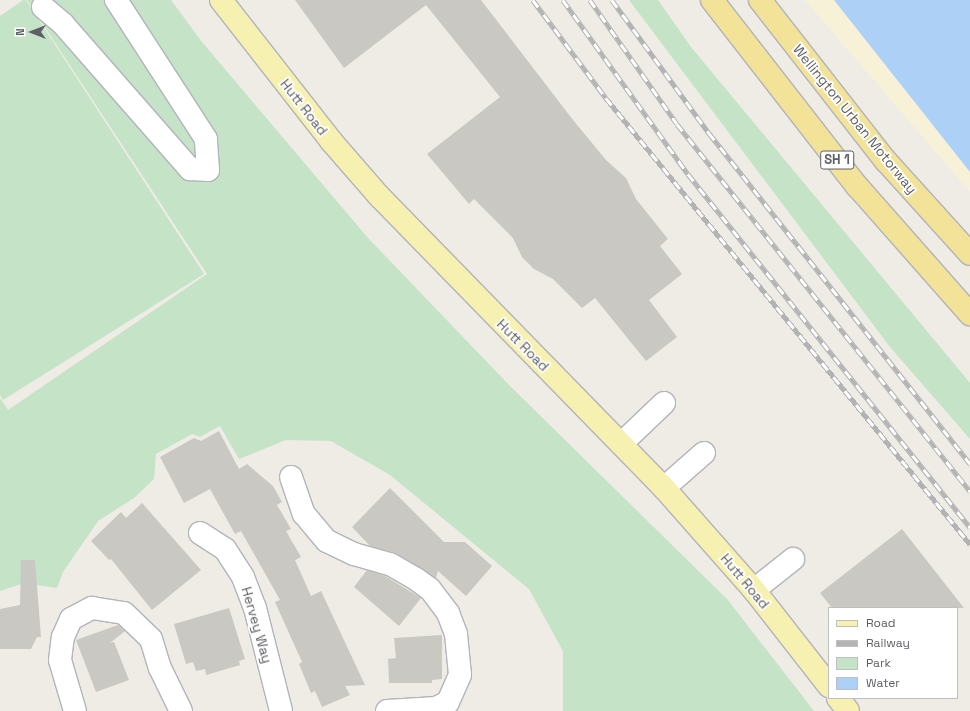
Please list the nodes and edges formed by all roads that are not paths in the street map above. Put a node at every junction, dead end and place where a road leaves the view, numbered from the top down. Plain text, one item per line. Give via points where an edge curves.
1 (116, 0) edge
2 (221, 0) edge
3 (712, 0) edge
4 (760, 0) edge
5 (43, 7) dead end
6 (970, 254) edge
7 (970, 314) edge
8 (664, 403) dead end
9 (622, 443) junction
10 (704, 453) dead end
11 (292, 477) dead end
12 (664, 488) junction
13 (200, 533) dead end
14 (793, 558) dead end
15 (754, 590) junction
16 (828, 685) edge
17 (839, 699) edge
18 (75, 711) edge
19 (180, 711) edge
20 (281, 711) edge
21 (387, 711) edge
22 (848, 711) edge

1 - 5 street via 206,139 208,170 190,169 63,24
2 - 9 main road, Hutt Road via 379,196
3 - 7 highway, SH 1 via 858,186
4 - 6 highway, Wellington Urban Motorway / SH 1 via 886,161
8 - 9 street
9 - 12 main road, Hutt Road
10 - 12 street
11 - 21 street via 304,514 328,542 354,554 390,564 430,588 448,612 456,634 460,675 448,702 436,708
12 - 15 main road, Hutt Road
13 - 20 street, Hervey Way via 224,549 243,576 256,608
14 - 15 street
15 - 16 main road, Hutt Road
17 - 22 main road
18 - 19 street via 60,660 63,637 71,619 92,608 124,613 151,639 160,668

